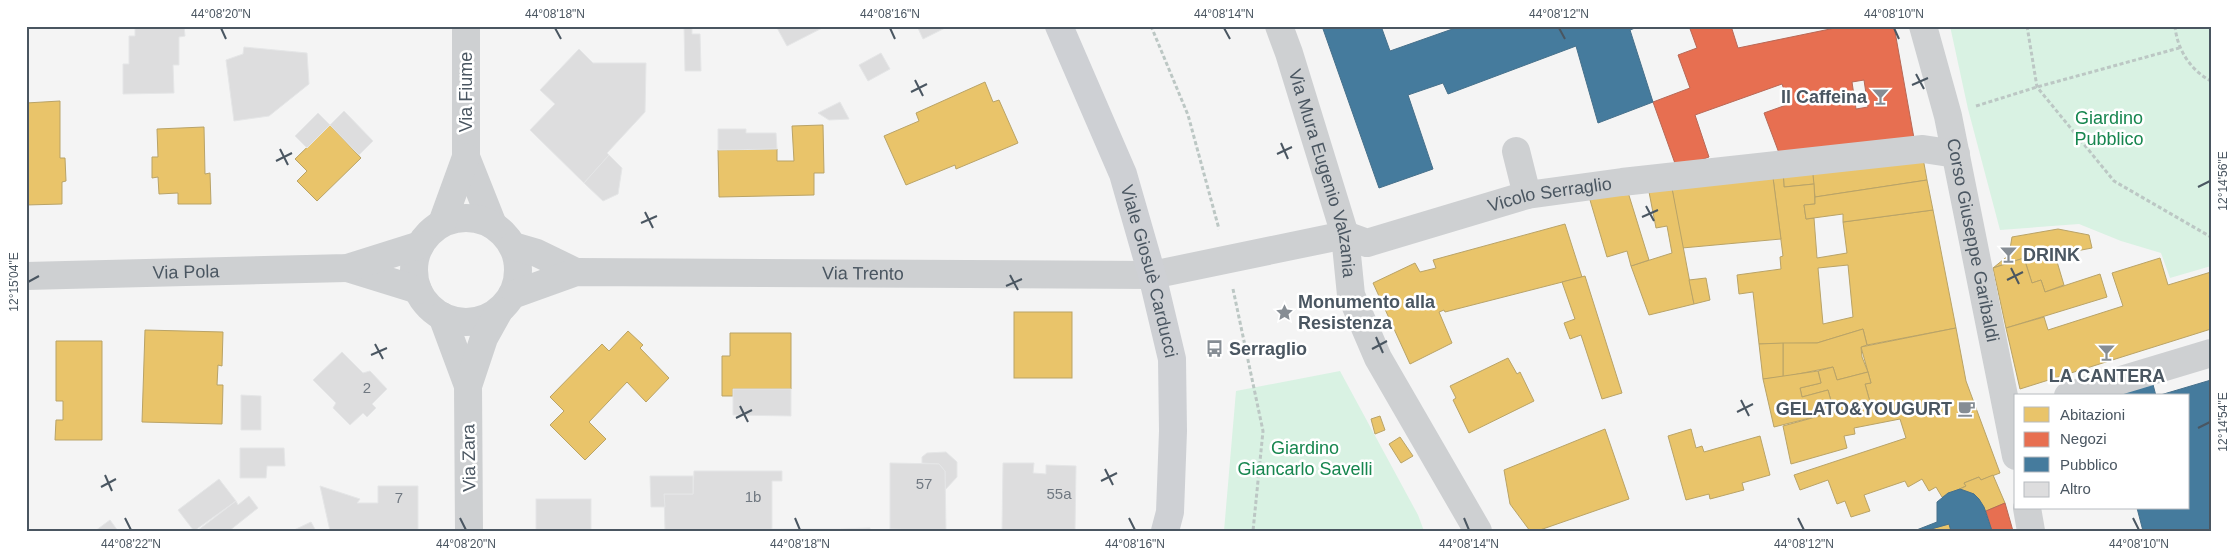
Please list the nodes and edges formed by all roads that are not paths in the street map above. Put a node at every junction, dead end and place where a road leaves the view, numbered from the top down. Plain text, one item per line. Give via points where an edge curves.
1 (466, 26) edge
2 (1059, 26) edge
3 (1279, 26) edge
4 (1923, 26) edge
5 (1516, 151) dead end
6 (1956, 154) junction
7 (466, 157) junction
8 (1527, 194) junction
9 (442, 223) junction
10 (493, 225) junction
11 (1345, 235) junction
12 (420, 245) junction
13 (513, 246) junction
14 (347, 268) junction
15 (576, 272) junction
16 (1152, 275) junction
17 (26, 276) edge
18 (418, 290) junction
19 (506, 303) junction
20 (442, 316) junction
21 (2211, 353) edge
22 (468, 386) junction
23 (2075, 394) edge
24 (2012, 413) edge
25 (2014, 434) edge
26 (2027, 510) edge
27 (470, 531) edge
28 (1165, 531) edge
29 (1478, 531) edge
30 (2031, 531) edge

1 - 7 street, Via Fiume
2 - 16 street, Viale Giosuè Carducci via 1123,174
3 - 11 street, Via Mura Eugenio Valzania
4 - 6 street, Corso Giuseppe Garibaldi
5 - 8 street
6 - 8 street, Vicolo Serraglio via 1923,149
6 - 24 street, Corso Giuseppe Garibaldi
7 - 9 street
7 - 10 street
8 - 11 street, Vicolo Serraglio via 1367,243
9 - 10 street via 476,218
9 - 12 street via 429,232
10 - 13 street
11 - 16 street, Vicolo Serraglio
11 - 29 street, Via Mura Eugenio Valzania via 1351,295 1378,358
12 - 14 street
12 - 18 street via 414,275
13 - 15 street via 537,253
13 - 19 street via 518,262 518,279
14 - 17 street, Via Pola
14 - 18 street
15 - 16 street, Via Trento
15 - 19 street
16 - 28 street, Viale Giosuè Carducci via 1172,359 1170,512
18 - 20 street via 427,306
19 - 20 street via 486,319 471,323 456,322
19 - 22 street via 484,338
20 - 22 street
21 - 23 street
22 - 27 street, Via Zara
24 - 25 street, Corso Giuseppe Garibaldi
26 - 30 street

